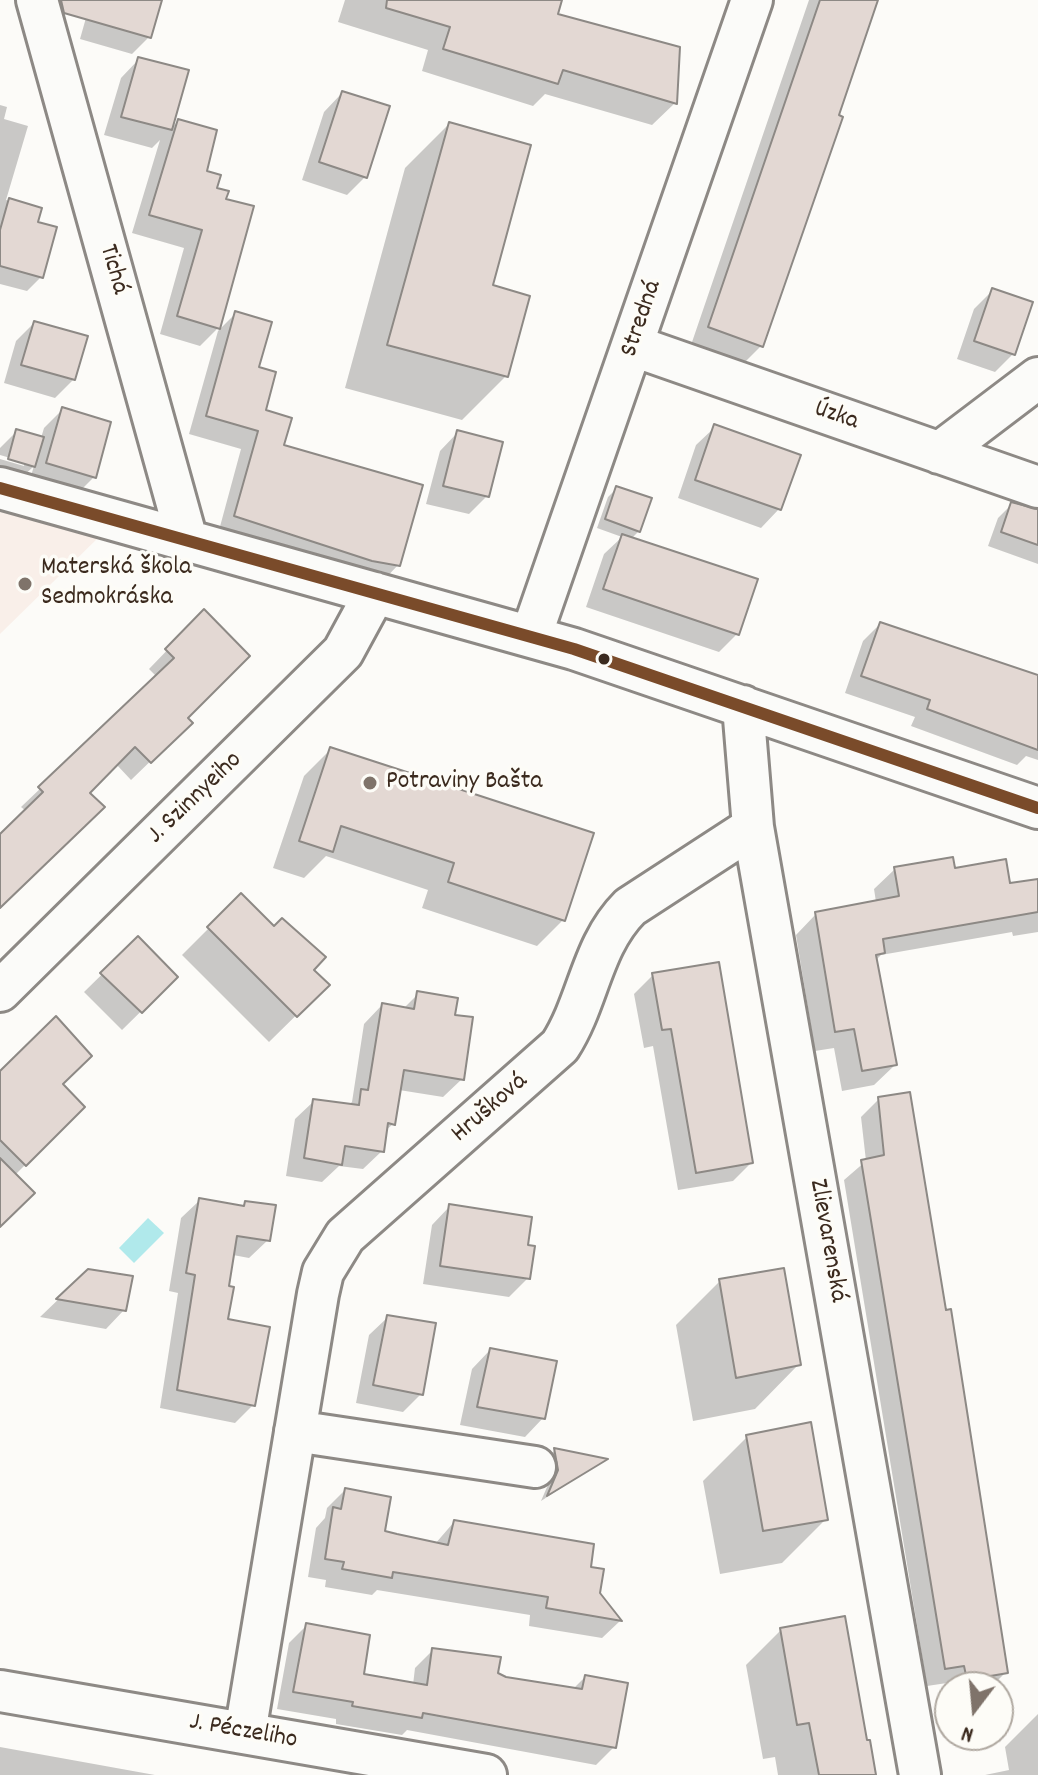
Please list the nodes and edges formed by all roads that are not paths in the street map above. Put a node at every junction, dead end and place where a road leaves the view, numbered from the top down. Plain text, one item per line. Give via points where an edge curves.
1 (37, 0) edge
2 (742, 2) edge
3 (634, 346) junction
4 (1038, 378) edge
5 (939, 453) junction
6 (1038, 487) edge
7 (0, 488) edge
8 (187, 540) junction
9 (375, 593) junction
10 (531, 636) junction
11 (743, 706) junction
12 (1038, 808) edge
13 (753, 827) junction
14 (0, 991) edge
15 (295, 1431) junction
16 (535, 1467) dead end
17 (0, 1691) edge
18 (245, 1733) junction
19 (486, 1775) edge
20 (920, 1775) edge

1 - 8 street, Tichá
2 - 3 street, Stredná
3 - 5 street, Úzka
3 - 10 street, Stredná
4 - 5 street
5 - 6 street, Úzka
7 - 8 street
8 - 9 street
9 - 10 street
9 - 14 street, J. Szinnyeiho via 343,652
10 - 11 street
11 - 12 street
11 - 13 street, Zlievarenská
13 - 15 street, Hrušková via 623,914 599,950 560,1046 333,1250 318,1294
13 - 20 street, Zlievarenská
15 - 16 street
15 - 18 street, Hrušková
17 - 18 street, J. Péczeliho
18 - 19 street, J. Péczeliho

